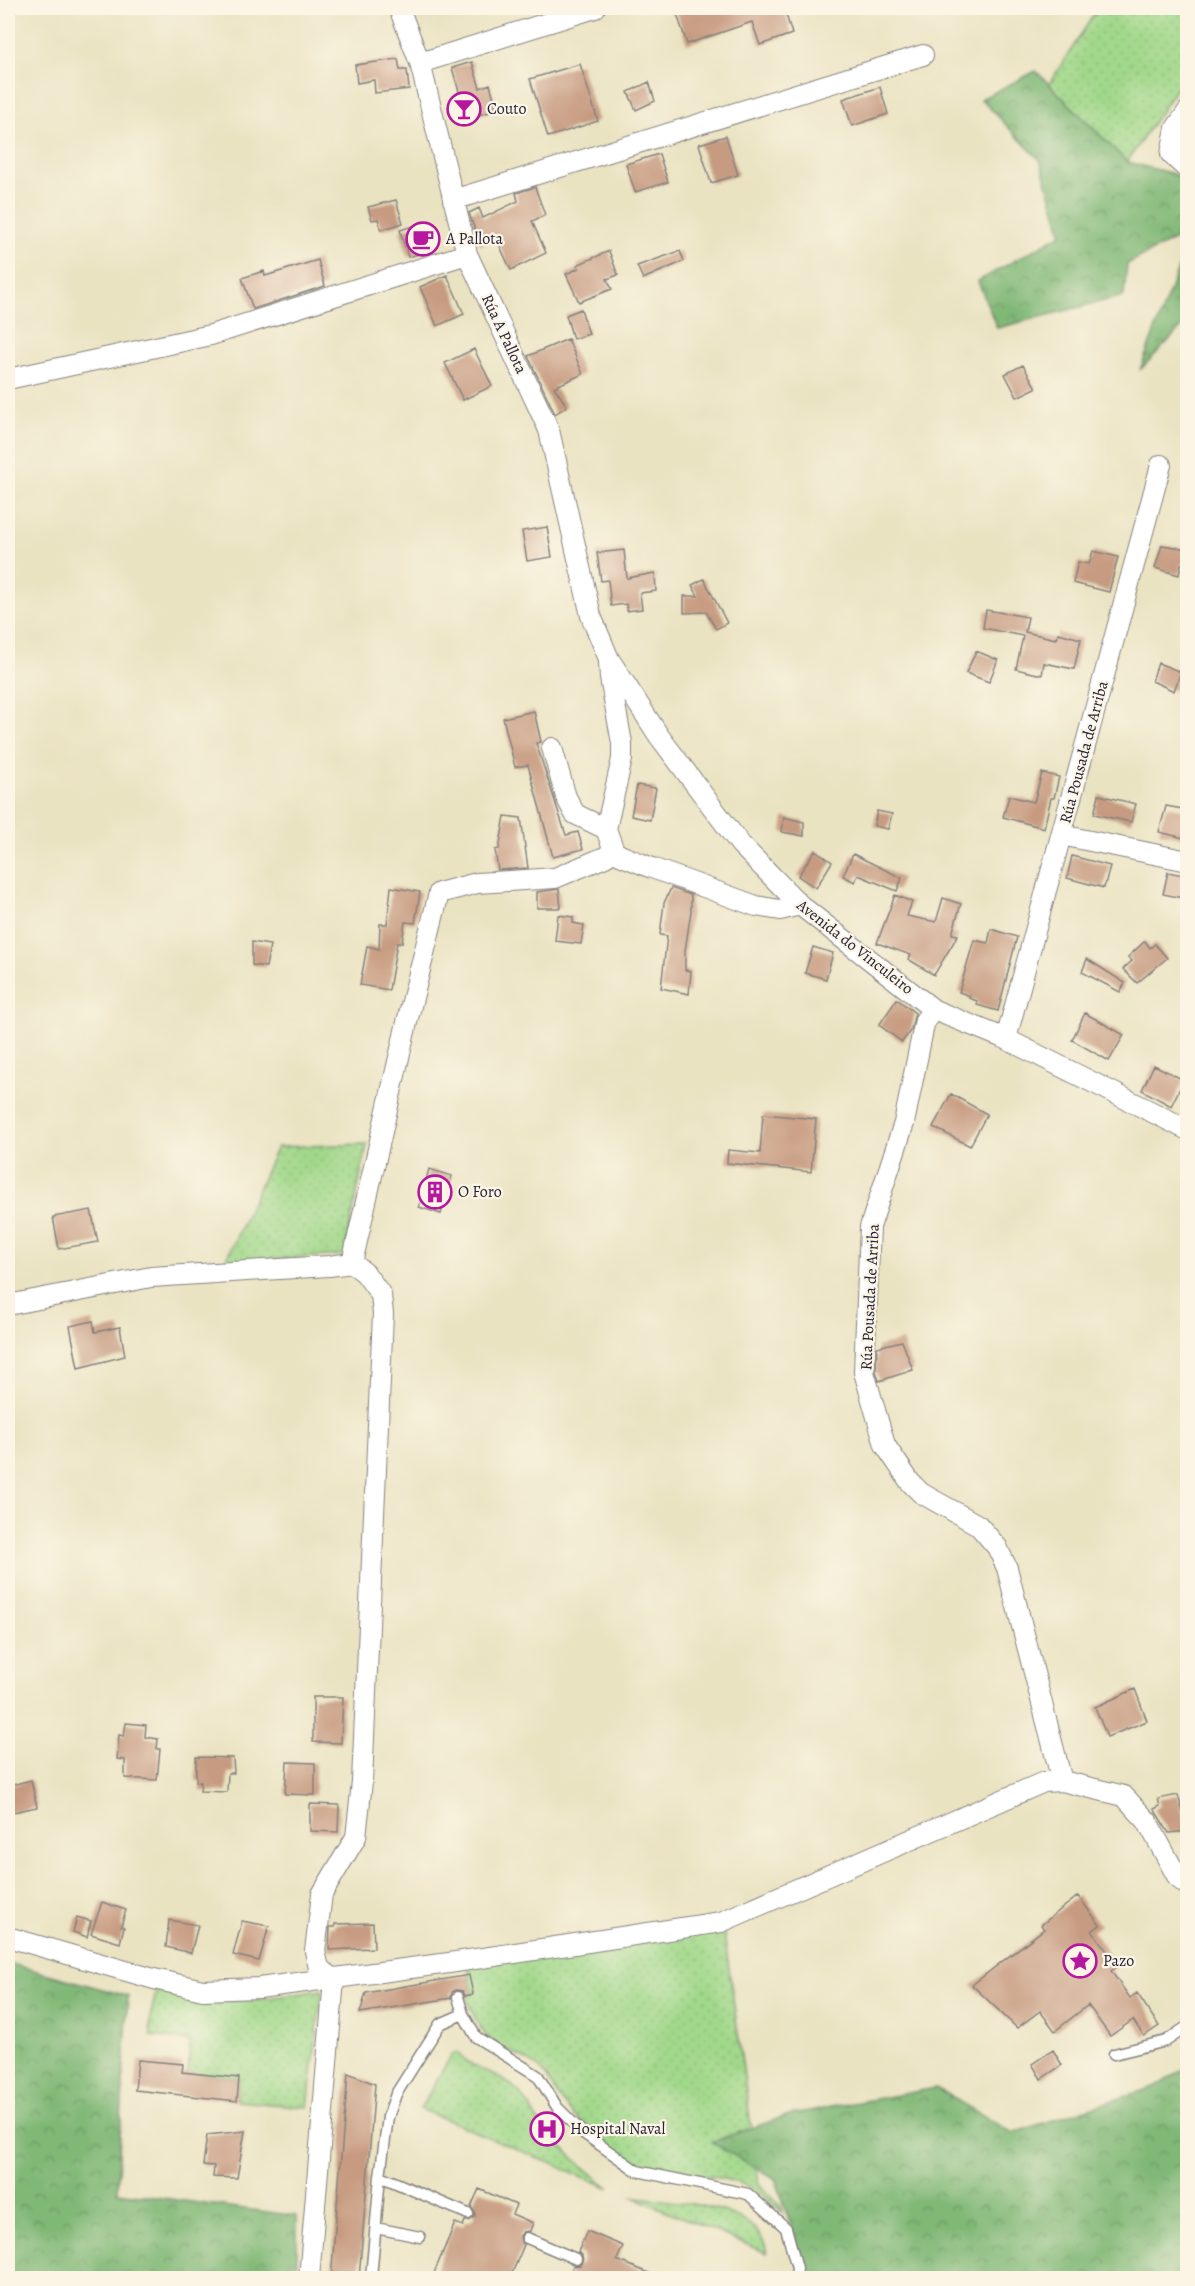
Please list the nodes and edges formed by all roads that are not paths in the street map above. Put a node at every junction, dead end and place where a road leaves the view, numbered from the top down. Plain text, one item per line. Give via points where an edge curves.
1 (399, 8) edge
2 (595, 8) edge
3 (923, 55) dead end
4 (420, 63) junction
5 (1188, 111) edge
6 (1188, 170) edge
7 (453, 200) junction
8 (466, 254) junction
9 (8, 379) edge
10 (1161, 465) dead end
11 (609, 659) junction
12 (552, 748) dead end
13 (606, 829) junction
14 (1061, 835) junction
15 (614, 851) junction
16 (1188, 861) edge
17 (800, 905) junction
18 (934, 1010) junction
19 (1006, 1039) junction
20 (1188, 1130) edge
21 (352, 1263) junction
22 (8, 1305) edge
23 (1062, 1781) junction
24 (1188, 1886) edge
25 (8, 1937) edge
26 (334, 1979) junction
27 (458, 1997) dead end
28 (463, 2014) junction
29 (1188, 2026) edge
30 (1114, 2054) dead end
31 (380, 2176) junction
32 (468, 2214) dead end
33 (376, 2228) junction
34 (420, 2237) dead end
35 (526, 2238) dead end
36 (576, 2259) dead end
37 (309, 2278) edge
38 (371, 2278) edge
39 (796, 2278) edge

1 - 4 street, Rúa A Pallota
2 - 4 street
3 - 7 street
4 - 7 street, Rúa A Pallota
5 - 6 street via 1176,128 1171,154
7 - 8 street, Rúa A Pallota
8 - 9 street via 212,335
8 - 11 street, Rúa A Pallota via 549,430 591,616
10 - 14 street, Rúa Pousada de Arriba
11 - 13 street via 622,759
11 - 17 street, Avenida do Vinculeiro via 659,736 740,844
12 - 13 street via 575,814
13 - 15 street
14 - 16 street
14 - 19 street, Rúa Pousada de Arriba
15 - 17 street via 756,906 780,910
15 - 21 street via 555,878 477,883 439,893
17 - 18 street, Avenida do Vinculeiro
18 - 19 street, Avenida do Vinculeiro
18 - 23 street, Rúa Pousada de Arriba via 925,1020 904,1123 870,1227 864,1372 885,1445 910,1482 921,1493 978,1525 997,1547 1007,1568
19 - 20 street, Avenida do Vinculeiro
21 - 22 street via 151,1277
21 - 26 street via 381,1295 383,1314 362,1782 356,1837 322,1894 315,1951 319,1968
23 - 24 street via 1124,1796 1147,1821 1178,1878
23 - 26 street via 1044,1782 721,1922 451,1971
25 - 26 street via 203,1990
26 - 37 street
27 - 28 lane
28 - 31 lane via 440,2024 396,2094 388,2117
28 - 39 lane via 476,2037 538,2076 557,2107 583,2133 637,2171 748,2194 786,2228
29 - 30 lane via 1166,2041
31 - 32 lane
31 - 33 lane
33 - 34 lane
33 - 38 lane
35 - 36 lane

